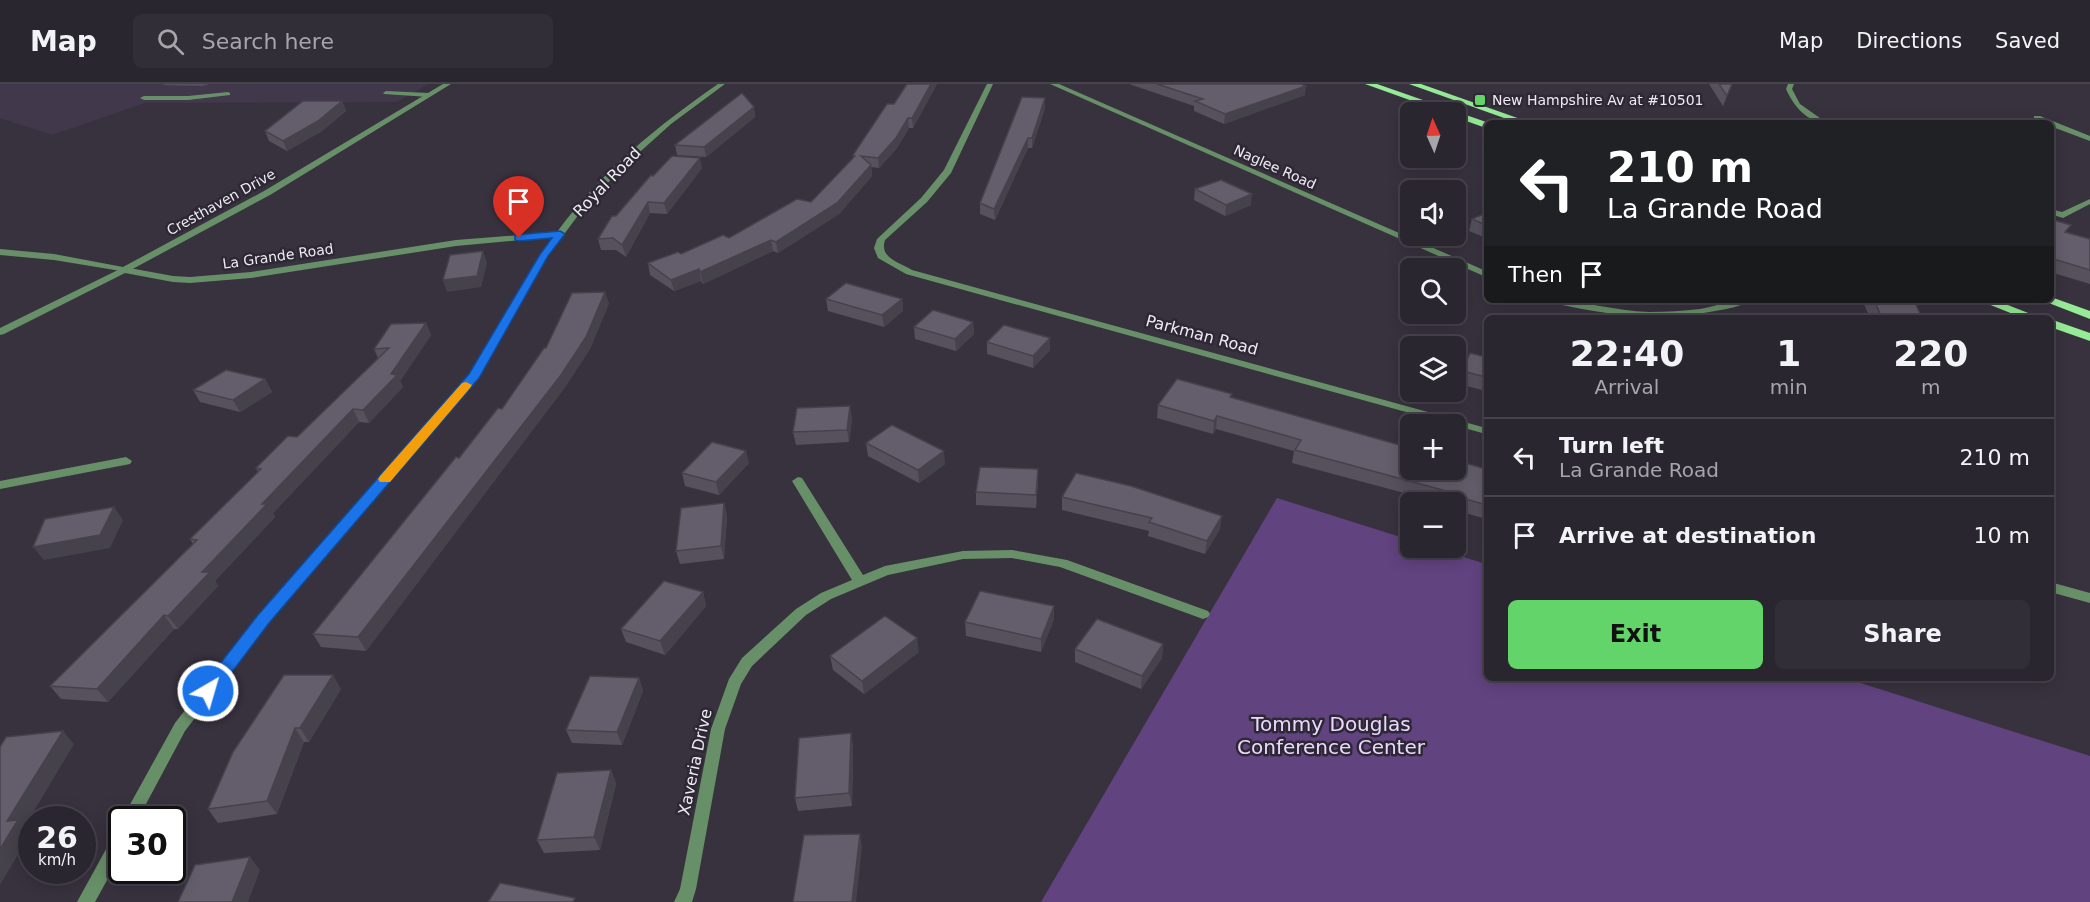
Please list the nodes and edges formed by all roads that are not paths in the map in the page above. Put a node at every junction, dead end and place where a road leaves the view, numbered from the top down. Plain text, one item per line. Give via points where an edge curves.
1 (448, 84) edge
2 (722, 84) edge
3 (990, 84) edge
4 (1053, 84) edge
5 (1413, 84) edge
6 (1791, 84) edge
7 (1376, 85) edge
8 (386, 93) dead end
9 (228, 94) dead end
10 (429, 96) junction
11 (144, 98) dead end
12 (1423, 102) edge
13 (1466, 118) edge
14 (2037, 118) dead end
15 (1518, 120) edge
16 (1819, 120) edge
17 (2042, 120) edge
18 (1484, 124) edge
19 (2054, 125) edge
20 (2090, 139) edge
21 (2090, 201) edge
22 (2054, 212) edge
23 (560, 234) junction
24 (0, 252) edge
25 (124, 270) junction
26 (1484, 273) edge
27 (2054, 302) edge
28 (1565, 303) edge
29 (1734, 303) edge
30 (1992, 303) edge
31 (1639, 315) edge
32 (1639, 315) edge
33 (2026, 315) edge
34 (2090, 315) edge
35 (2054, 324) edge
36 (0, 332) edge
37 (2090, 337) edge
38 (1484, 430) edge
39 (126, 460) dead end
40 (798, 481) dead end
41 (0, 485) edge
42 (859, 580) junction
43 (2054, 588) edge
44 (2088, 597) edge
45 (1203, 614) dead end
46 (137, 806) edge
47 (108, 862) edge
48 (86, 902) edge
49 (684, 902) edge

1 - 10 street, Cresthaven Drive
2 - 23 street, Royal Road via 668,122 619,166
3 - 38 street, Parkman Road via 948,171 924,200 881,239 881,256 909,272
4 - 26 street, Naglee Road
5 - 15 main road
6 - 16 street via 1789,89 1797,105
7 - 12 main road
8 - 10 street
9 - 11 street
10 - 25 street, Cresthaven Drive via 267,194
13 - 18 main road
14 - 17 street
19 - 20 street
21 - 22 street via 2063,215
23 - 25 street, La Grande Road via 456,243 250,275 172,279
23 - 46 street, Royal Road via 474,376 249,637 180,727
24 - 25 street, La Grande Road
25 - 36 street, Cresthaven Drive
27 - 34 main road
28 - 32 street
29 - 31 street via 1694,313
30 - 33 main road
35 - 37 main road
39 - 41 street
40 - 42 street
42 - 45 street, Xaveria Drive via 963,555 1012,554 1062,563
42 - 49 street, Xaveria Drive via 801,612 747,662 734,683 718,729
43 - 44 street
47 - 48 street

